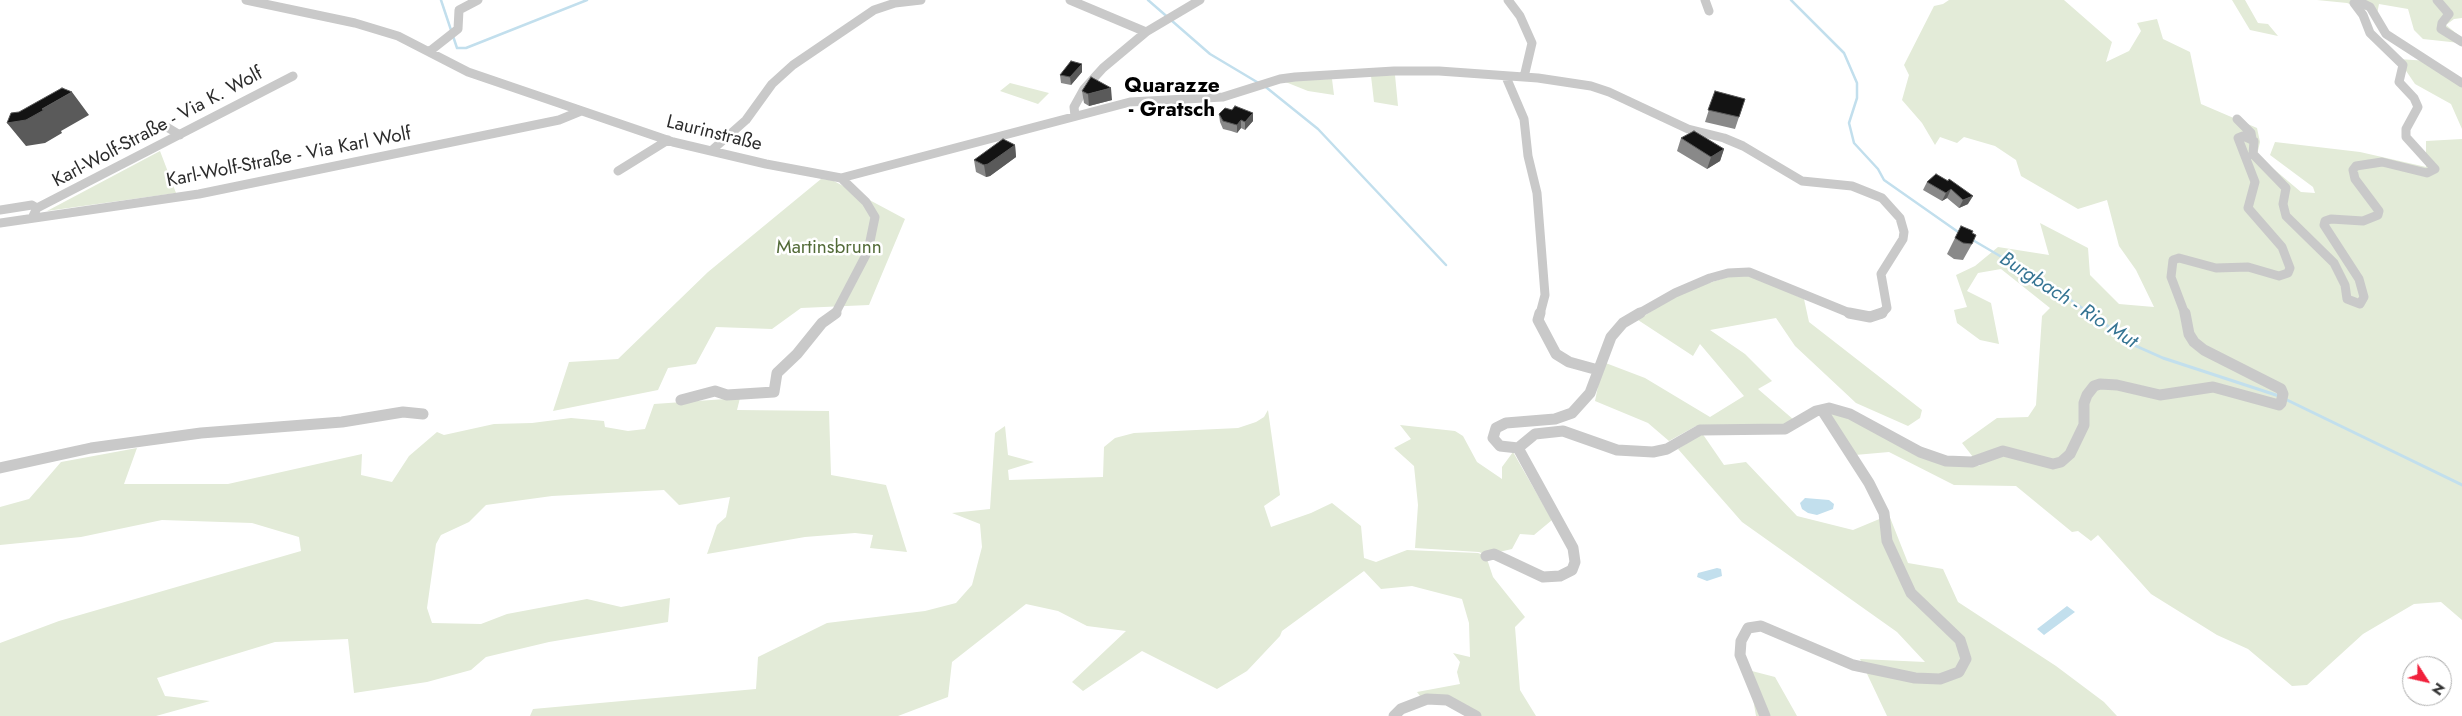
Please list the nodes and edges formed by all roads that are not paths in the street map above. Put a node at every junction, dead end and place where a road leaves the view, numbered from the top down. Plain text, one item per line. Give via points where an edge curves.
1 (246, 0) edge
2 (478, 0) edge
3 (921, 0) edge
4 (1070, 0) edge
5 (1200, 0) edge
6 (1508, 0) edge
7 (1705, 0) edge
8 (2437, 0) edge
9 (1709, 10) dead end
10 (1146, 32) junction
11 (2462, 42) edge
12 (430, 51) junction
13 (293, 76) dead end
14 (1506, 77) junction
15 (1524, 77) junction
16 (2462, 83) edge
17 (582, 111) junction
18 (1075, 116) junction
19 (2237, 118) dead end
20 (165, 126) dead end
21 (180, 135) junction
22 (2252, 139) junction
23 (668, 140) junction
24 (711, 151) junction
25 (618, 171) dead end
26 (841, 178) junction
27 (37, 208) junction
28 (0, 210) edge
29 (32, 218) junction
30 (0, 223) edge
31 (1598, 370) junction
32 (681, 400) dead end
33 (1822, 410) junction
34 (423, 414) dead end
35 (1518, 448) junction
36 (0, 468) edge
37 (1486, 556) dead end
38 (1394, 716) edge
39 (1476, 716) edge
40 (1765, 716) edge

1 - 12 street, Laurinstraße via 355,23 408,40
2 - 12 street via 459,10 458,30
3 - 24 street via 874,10 793,65 772,84 746,120
4 - 10 street
5 - 10 street
6 - 15 street via 1520,16 1532,43
7 - 9 street
8 - 11 street via 2450,16 2441,29
10 - 18 street via 1103,68 1084,90 1074,107
12 - 17 street, Laurinstraße via 468,72
13 - 21 street, Karl-Wolf-Straße - Via K. Wolf
14 - 15 street
14 - 18 street via 1439,71 1302,76 1223,97 1130,102
14 - 31 street via 1524,119 1536,193 1545,295 1538,320 1556,354 1569,362
15 - 31 street via 1569,82 1609,92 1688,129 1743,146 1802,181 1865,190 1893,208 1904,232 1900,245 1881,274 1888,298 1887,308 1880,315 1856,316 1764,277 1749,272 1728,273 1675,293 1623,323 1611,337
16 - 22 street via 2386,34 2370,7 2358,1 2354,3 2370,33 2403,65 2398,82 2418,107 2406,129 2406,137 2435,169 2427,173 2382,162 2356,166 2353,170 2355,179 2378,214 2363,221 2331,219 2324,225 2359,279 2364,297 2360,304 2347,299 2346,285 2334,263 2286,216 2283,204 2286,188 2253,154
17 - 23 street, Laurinstraße
17 - 29 street, Karl-Wolf-Straße - Via Karl Wolf via 559,120 199,194
18 - 26 street
19 - 22 street via 2251,133
20 - 21 street
21 - 27 street, Karl-Wolf-Straße - Via K. Wolf
22 - 33 street via 2238,138 2255,182 2248,208 2282,247 2290,268 2288,273 2279,276 2248,266 2216,268 2179,258 2173,260 2171,277 2194,342 2272,383 2282,398 2272,404 2212,387 2160,395 2100,384 2087,395 2084,425 2070,454 2053,464 2003,451 1972,462 1946,461 1920,452 1850,414 1828,408
23 - 24 street, Laurinstraße
23 - 25 street
24 - 26 street, Laurinstraße
26 - 32 street via 866,202 875,217 868,251 835,314 822,323 777,373 774,392 728,395 716,391
27 - 28 street, Karl-Wolf-Straße - Via K. Wolf via 32,205
27 - 29 street, Karl-Wolf-Straße - Via K. Wolf
29 - 30 street, Karl-Wolf-Straße - Via Karl Wolf
31 - 35 street via 1591,389 1572,412 1554,418 1506,423 1496,428 1493,433 1496,442 1507,448
33 - 35 street via 1785,429 1700,430 1667,449 1653,452 1617,450 1563,432 1535,434
33 - 40 street via 1869,483 1884,513 1887,541 1911,593 1960,640 1966,659 1959,672 1940,679 1906,676 1853,665 1761,626 1748,628 1741,641 1740,655
34 - 36 street via 403,412 342,422 201,433 91,448
35 - 37 street via 1573,548 1576,562 1572,570 1560,576 1543,577 1494,554
38 - 39 street via 1401,709 1427,699 1447,700

